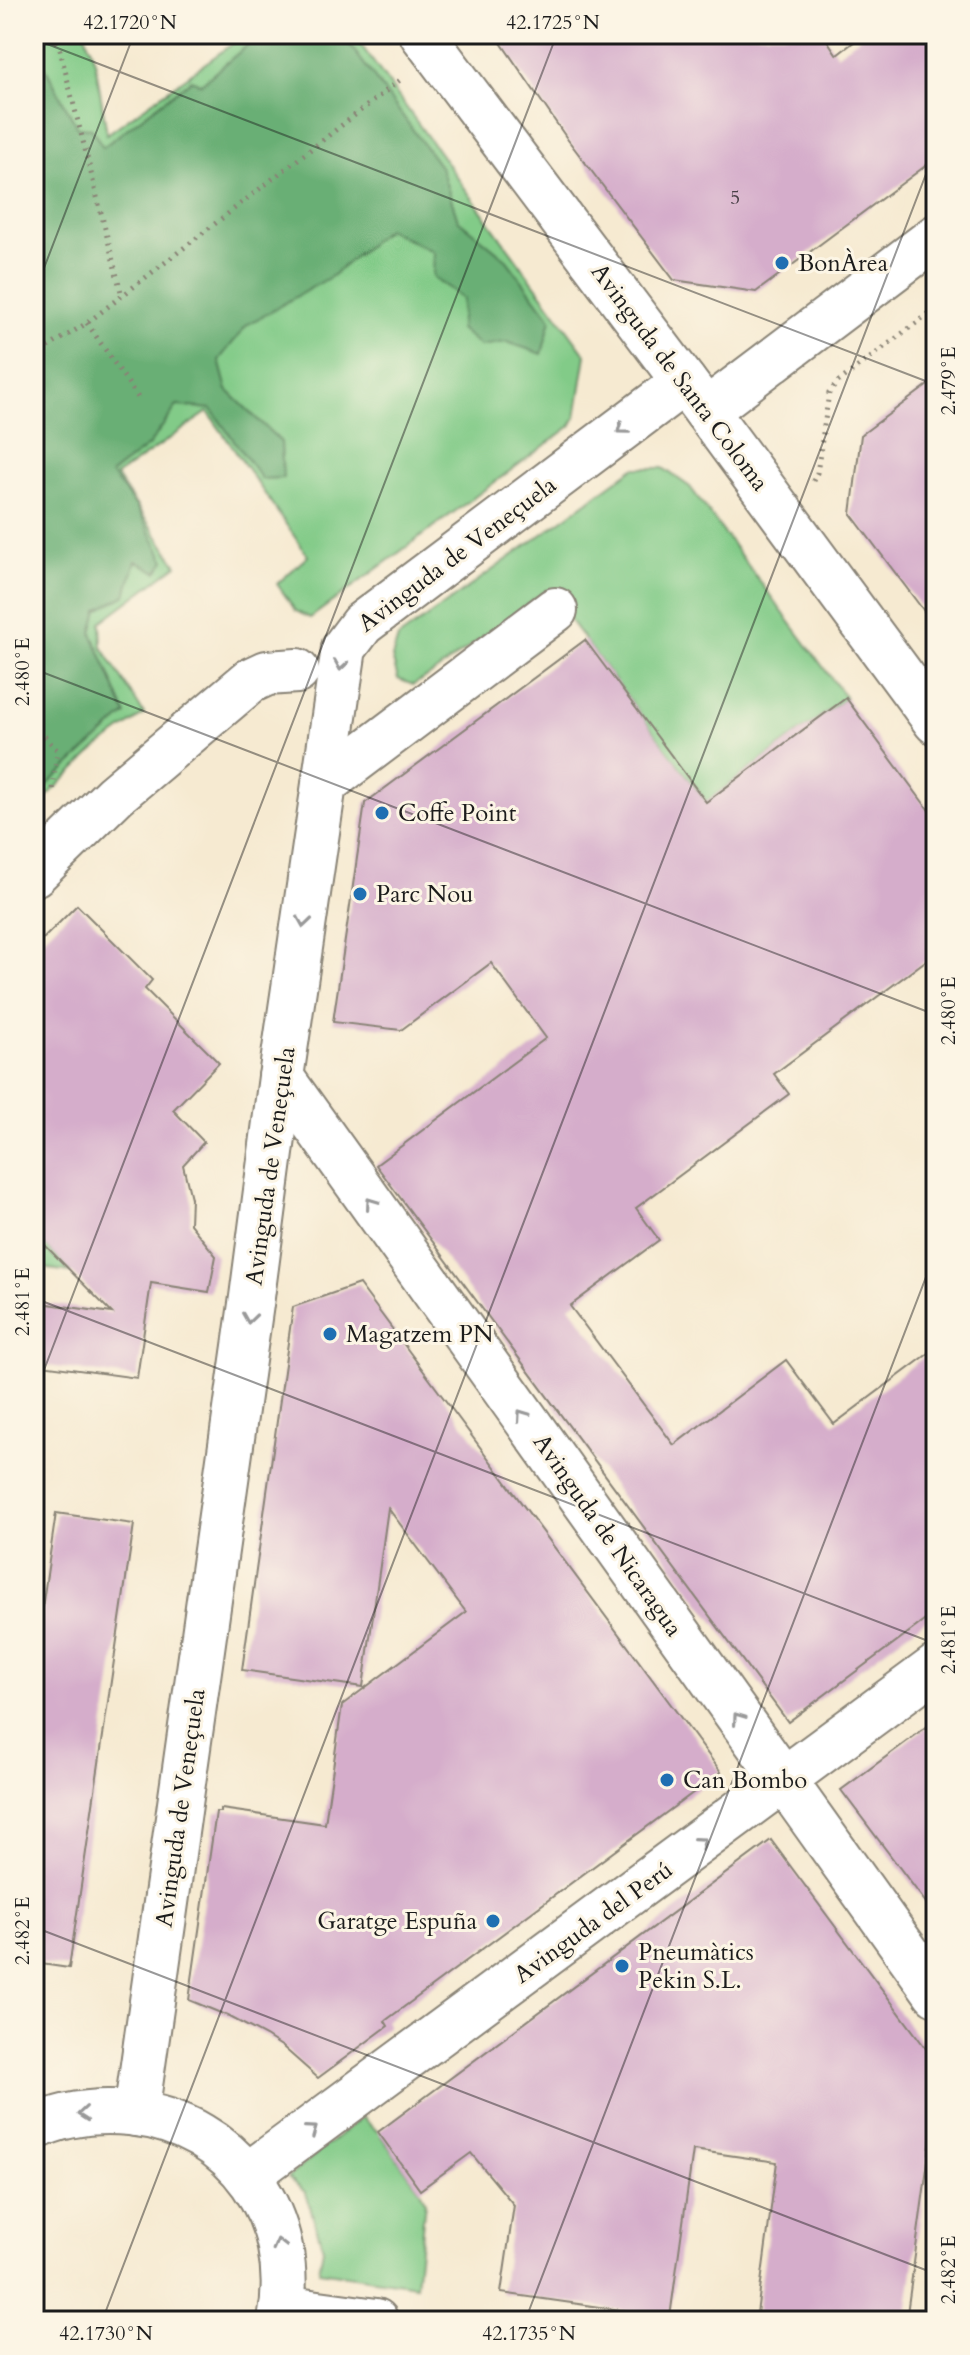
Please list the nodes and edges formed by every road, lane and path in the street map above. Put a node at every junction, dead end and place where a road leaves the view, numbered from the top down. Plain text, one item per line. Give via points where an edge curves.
1 (53, 34) edge
2 (429, 43) edge
3 (936, 237) edge
4 (122, 296) junction
5 (936, 308) edge
6 (87, 323) junction
7 (34, 356) edge
8 (695, 396) junction
9 (141, 402) dead end
10 (780, 511) junction
11 (555, 610) dead end
12 (297, 671) dead end
13 (936, 722) edge
14 (34, 724) edge
15 (324, 784) junction
16 (53, 797) dead end
17 (34, 874) edge
18 (281, 1077) junction
19 (936, 1667) edge
20 (783, 1781) junction
21 (936, 1993) edge
22 (136, 2114) junction
23 (34, 2128) edge
24 (248, 2175) junction
25 (281, 2315) edge
26 (376, 2321) edge

1 - 4 path
2 - 4 path
2 - 8 street, Avinguda de Santa Coloma
3 - 8 street, Avinguda de Veneçuela
4 - 6 path
5 - 10 path via 829,393 817,473 811,486
6 - 7 path
6 - 9 path
8 - 10 street, Avinguda de Santa Coloma
8 -> 15 street, Avinguda de Veneçuela via 351,635 344,648
10 - 13 street, Avinguda de Santa Coloma
11 - 15 street
12 - 17 street via 267,673 250,681 115,795
14 - 16 path via 57,750
15 -> 18 street, Avinguda de Veneçuela
20 -> 18 street, Avinguda de Nicaragua
18 -> 22 street, Avinguda de Veneçuela
19 - 20 street, Avinguda del Perú
20 - 21 street, Avinguda de Nicaragua
24 -> 20 street, Avinguda del Perú
22 -> 23 street via 67,2115
22 - 24 street via 206,2137
25 -> 24 street via 285,2292 279,2243
25 - 26 street

